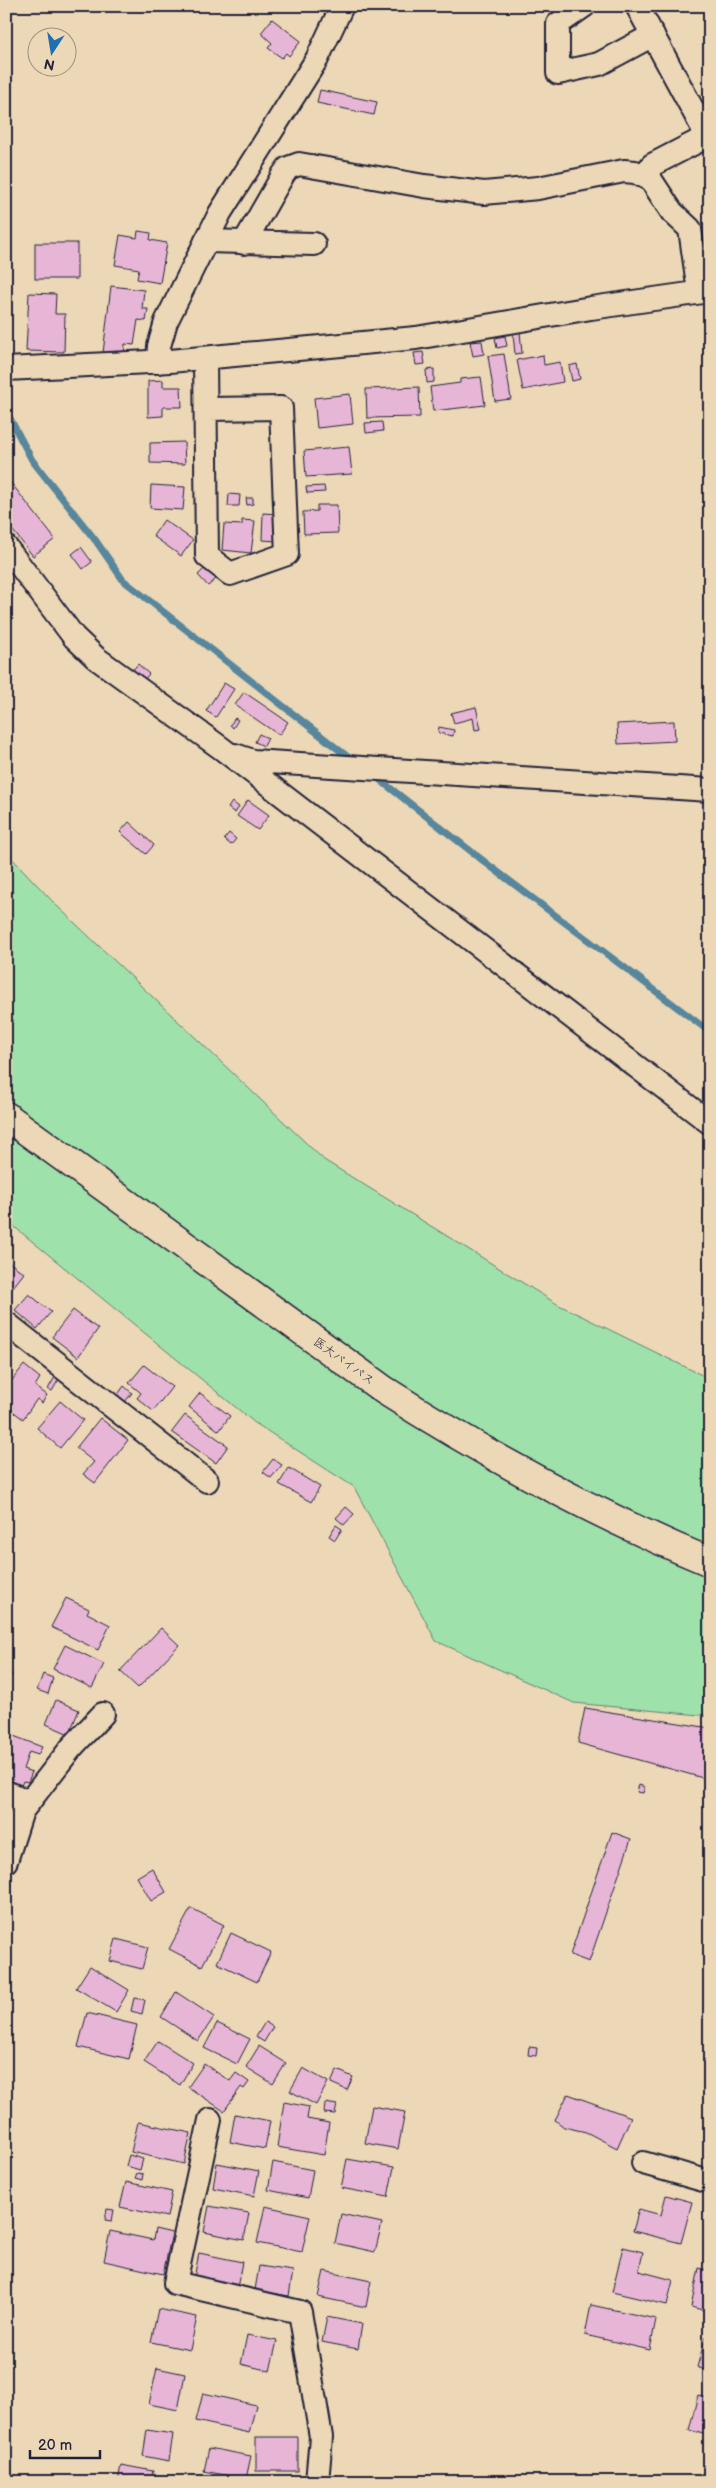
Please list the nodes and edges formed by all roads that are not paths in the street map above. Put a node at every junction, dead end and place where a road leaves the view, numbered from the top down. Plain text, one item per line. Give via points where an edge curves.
1 (342, 6) edge
2 (584, 6) edge
3 (637, 6) edge
4 (653, 35) junction
5 (709, 135) edge
6 (644, 175) junction
7 (206, 242) junction
8 (244, 243) junction
9 (314, 244) dead end
10 (705, 291) edge
11 (205, 358) junction
12 (158, 362) junction
13 (6, 369) edge
14 (206, 410) junction
15 (6, 547) edge
16 (214, 743) junction
17 (710, 790) edge
18 (6, 1116) edge
19 (710, 1123) edge
20 (6, 1323) edge
21 (207, 1481) dead end
22 (710, 1562) edge
23 (103, 1714) dead end
24 (6, 1792) edge
25 (29, 1802) junction
26 (6, 1862) edge
27 (210, 2120) dead end
28 (643, 2163) dead end
29 (710, 2182) edge
30 (317, 2482) edge

1 - 7 street via 325,45 236,184
2 - 4 street via 558,24 558,73 599,64
3 - 4 street
4 - 5 street
5 - 6 street via 652,165
6 - 8 street via 624,171 538,188 484,193 299,164 288,168 283,175
6 - 10 street via 659,188 672,212 690,229
7 - 8 street
7 - 12 street via 166,322 158,346
8 - 9 street
10 - 11 street via 416,338
11 - 12 street
11 - 14 street
12 - 13 street
14 - 14 street via 208,556 230,574 287,554 281,408
15 - 16 street via 85,649
16 - 17 street via 252,761
16 - 19 street
18 - 22 main road, 医大バイパス via 384,1390 543,1484 611,1519
20 - 21 street
23 - 25 street via 71,1748
24 - 25 street
25 - 26 street via 22,1812
27 - 30 street via 175,2283 300,2312 320,2437
28 - 29 street

